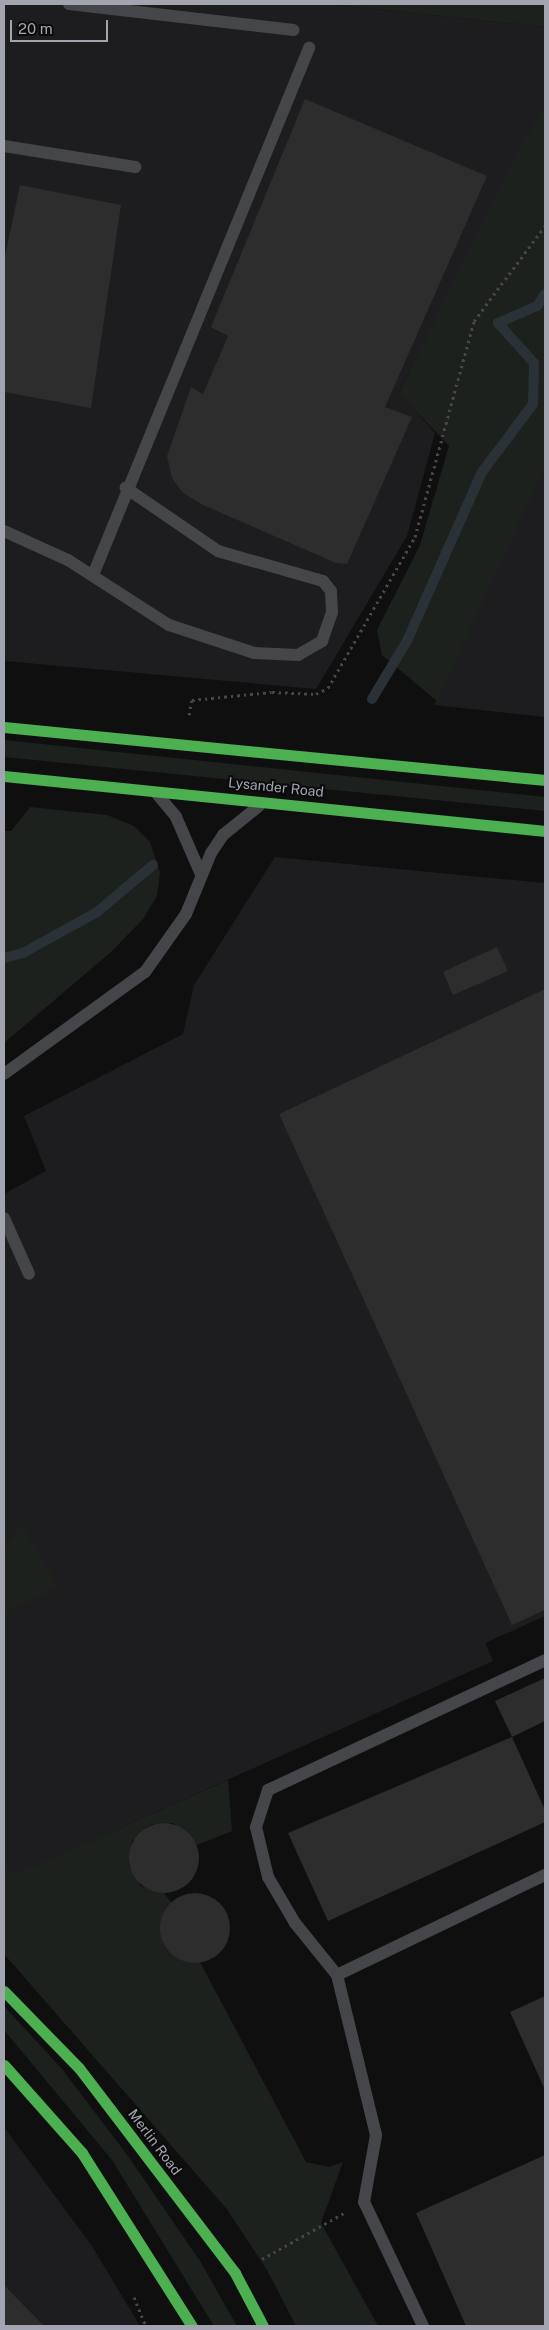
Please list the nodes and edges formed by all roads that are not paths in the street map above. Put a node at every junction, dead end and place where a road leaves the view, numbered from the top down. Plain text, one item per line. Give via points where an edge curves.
1 (69, 4) edge
2 (293, 30) dead end
3 (309, 48) dead end
4 (4, 146) edge
5 (135, 167) dead end
6 (126, 488) junction
7 (4, 531) edge
8 (93, 575) junction
9 (4, 727) edge
10 (4, 776) edge
11 (545, 780) edge
12 (154, 790) junction
13 (267, 800) junction
14 (545, 831) edge
15 (200, 872) junction
16 (4, 1074) edge
17 (4, 1218) edge
18 (29, 1274) dead end
19 (545, 1660) edge
20 (545, 1875) edge
21 (337, 1975) junction
22 (4, 1991) edge
23 (4, 2065) edge
24 (192, 2326) edge
25 (263, 2326) edge
26 (424, 2326) edge

1 - 2 lane
3 - 6 lane
4 - 5 lane
6 - 8 lane
6 - 8 lane via 218,551 323,580 331,591 332,612 322,641 298,655 254,653 169,625
7 - 8 lane
9 - 11 street
10 - 12 street, Lysander Road
12 - 13 street, Lysander Road
12 - 15 lane via 176,817
13 - 14 street, Lysander Road
13 - 15 lane via 223,836
15 - 16 lane via 186,914 145,972
17 - 18 lane
19 - 21 lane via 268,1790 256,1827 268,1877 296,1923
20 - 21 lane
21 - 26 lane via 376,2135 364,2202
22 - 25 street, Merlin Road via 80,2068 235,2273
23 - 24 street via 82,2153

